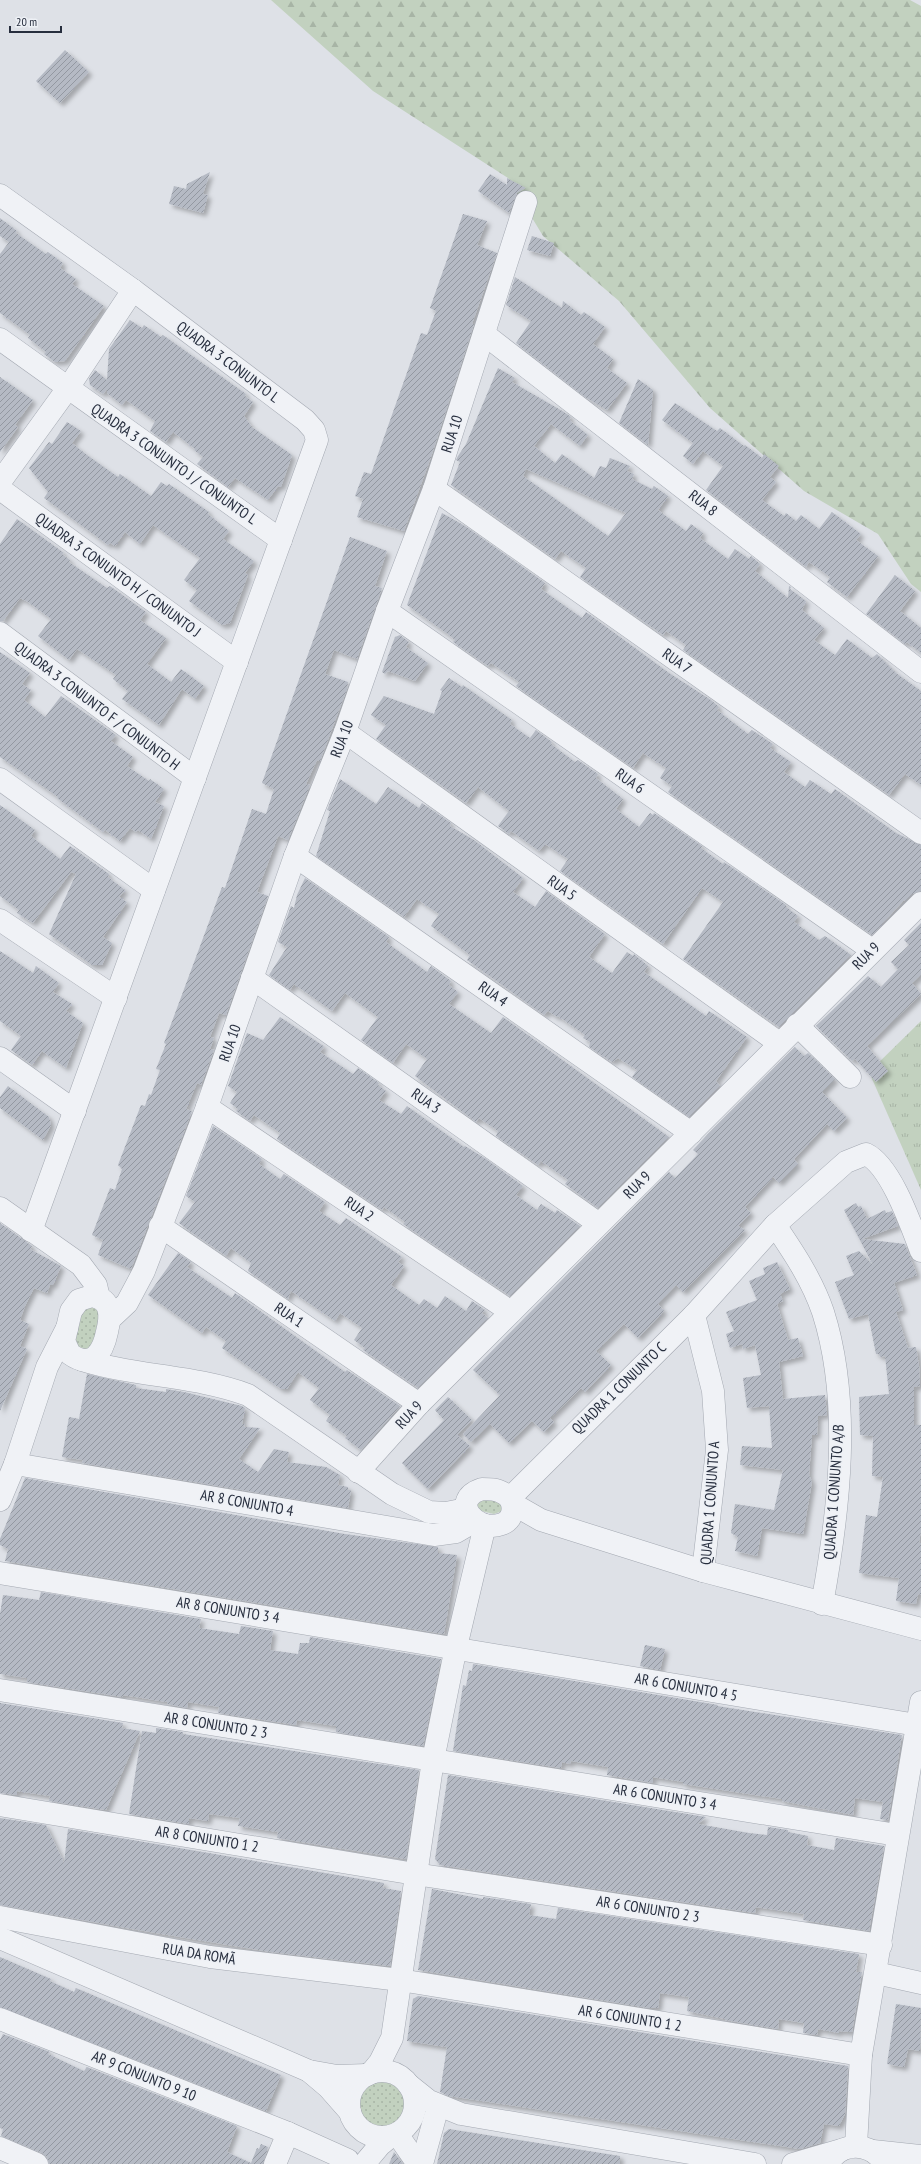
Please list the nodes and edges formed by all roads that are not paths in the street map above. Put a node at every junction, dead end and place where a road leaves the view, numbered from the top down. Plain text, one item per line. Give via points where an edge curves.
1 (0, 195) edge
2 (526, 202) dead end
3 (133, 290) junction
4 (484, 334) junction
5 (0, 339) edge
6 (68, 388) junction
7 (0, 482) edge
8 (0, 489) edge
9 (434, 489) junction
10 (281, 540) junction
11 (387, 611) junction
12 (0, 633) edge
13 (237, 662) junction
14 (921, 672) edge
15 (345, 732) junction
16 (195, 778) junction
17 (0, 779) edge
18 (921, 834) edge
19 (295, 856) junction
20 (154, 890) junction
21 (921, 903) edge
22 (0, 920) edge
23 (872, 950) junction
24 (252, 978) junction
25 (116, 998) junction
26 (797, 1025) junction
27 (779, 1043) junction
28 (0, 1058) edge
29 (850, 1078) dead end
30 (207, 1107) junction
31 (75, 1111) junction
32 (691, 1133) junction
33 (0, 1208) edge
34 (599, 1224) junction
35 (775, 1225) junction
36 (160, 1226) junction
37 (31, 1231) junction
38 (921, 1251) edge
39 (65, 1253) junction
40 (74, 1305) junction
41 (105, 1306) junction
42 (511, 1312) junction
43 (694, 1315) junction
44 (67, 1328) junction
45 (104, 1344) junction
46 (77, 1358) junction
47 (141, 1372) junction
48 (39, 1395) junction
49 (419, 1404) junction
50 (544, 1462) junction
51 (15, 1464) junction
52 (358, 1472) junction
53 (488, 1489) junction
54 (0, 1500) edge
55 (492, 1513) junction
56 (703, 1571) junction
57 (0, 1573) edge
58 (822, 1604) junction
59 (921, 1629) edge
60 (456, 1647) junction
61 (0, 1690) edge
62 (921, 1702) edge
63 (917, 1725) junction
64 (433, 1760) junction
65 (0, 1805) edge
66 (897, 1835) junction
67 (415, 1874) junction
68 (0, 1917) edge
69 (0, 1938) edge
70 (881, 1945) junction
71 (876, 1972) junction
72 (400, 1980) junction
73 (921, 1983) edge
74 (0, 2019) edge
75 (391, 2042) junction
76 (861, 2055) junction
77 (309, 2071) junction
78 (369, 2074) junction
79 (407, 2083) junction
80 (350, 2114) junction
81 (462, 2114) junction
82 (435, 2117) junction
83 (399, 2131) junction
84 (288, 2133) junction
85 (0, 2148) edge
86 (856, 2155) edge
87 (921, 2156) edge
88 (353, 2163) edge
89 (37, 2164) edge
90 (274, 2164) edge
91 (418, 2164) edge
92 (422, 2164) edge
93 (755, 2164) edge
94 (793, 2164) edge

1 - 3 street, QUADRA 3 CONJUNTO L
2 - 4 street, RUA 10
3 - 6 street
3 - 10 street, QUADRA 3 CONJUNTO L via 305,420 314,430 317,440
4 - 9 street, RUA 10
4 - 14 street, RUA 8
5 - 6 street, QUADRA 3 CONJUNTO J / CONJUNTO L
6 - 7 street
6 - 10 street, QUADRA 3 CONJUNTO J / CONJUNTO L
8 - 13 street, QUADRA 3 CONJUNTO H / CONJUNTO J
9 - 11 street, RUA 10
9 - 18 street, RUA 7
10 - 13 street
11 - 15 street, RUA 10
11 - 23 street, RUA 6
12 - 16 street, QUADRA 3 CONJUNTO F / CONJUNTO H
13 - 16 street
15 - 19 street, RUA 10
15 - 27 street, RUA 5
16 - 20 street
17 - 20 street
19 - 24 street, RUA 10
19 - 32 street, RUA 4
20 - 25 street
21 - 23 street, RUA 9
22 - 25 street
23 - 26 street, RUA 9
24 - 30 street, RUA 10
24 - 34 street, RUA 3
25 - 31 street
26 - 27 street, RUA 9
26 - 29 street
27 - 32 street, RUA 9
28 - 31 street
30 - 36 street, RUA 10
30 - 42 street, RUA 2
31 - 37 street
32 - 34 street, RUA 9
33 - 37 street
34 - 42 street, RUA 9
35 - 38 street, QUADRA 1 CONJUNTO C via 846,1162 866,1154 875,1158 884,1171 905,1209
35 - 43 street, QUADRA 1 CONJUNTO C
35 - 58 street, QUADRA 1 CONJUNTO A/B via 802,1265 823,1312 836,1368 840,1444 833,1543
36 - 41 street, RUA 10 via 144,1271
36 - 49 street, RUA 1
37 - 39 street
39 - 40 street via 77,1278 78,1288
39 - 41 street via 91,1276
40 - 41 street via 85,1297
40 - 44 street
41 - 45 street
42 - 49 street, RUA 9
43 - 50 street, QUADRA 1 CONJUNTO C
43 - 56 street, QUADRA 1 CONJUNTO A via 713,1391 716,1450
44 - 46 street via 64,1340 66,1348
44 - 48 street via 47,1367
45 - 46 street via 95,1357
45 - 47 street via 118,1359
46 - 47 street via 120,1371
46 - 48 street
47 - 52 street via 248,1395
48 - 51 street
49 - 52 street, RUA 9
50 - 53 street
50 - 55 street
51 - 54 street
51 - 55 street, AR 8 CONJUNTO 4 via 434,1535 456,1532
52 - 55 street via 392,1494 429,1512
53 - 55 street via 503,1493
53 - 55 street via 475,1491 466,1501
55 - 56 street via 541,1520
55 - 60 street
56 - 58 street, QUADRA 1 CONJUNTO A
57 - 60 street, AR 8 CONJUNTO 3 4
58 - 59 street, QUADRA 1 CONJUNTO A
60 - 63 street, AR 6 CONJUNTO 4 5
60 - 64 street
61 - 64 street, AR 8 CONJUNTO 2 3
62 - 63 street
63 - 66 street
64 - 66 street, AR 6 CONJUNTO 3 4
64 - 67 street
65 - 67 street, AR 8 CONJUNTO 1 2
66 - 70 street
67 - 70 street, AR 6 CONJUNTO 2 3
67 - 72 street
68 - 72 street, RUA DA ROMÃ via 210,1957
69 - 77 street
70 - 71 street
71 - 73 street
71 - 76 street
72 - 75 street
72 - 76 street, AR 6 CONJUNTO 1 2
74 - 84 street, AR 9 CONJUNTO 9 10
75 - 78 street
75 - 79 street
76 - 86 street
77 - 78 street via 336,2076
77 - 80 street via 328,2087
78 - 79 street via 383,2071 396,2074
78 - 80 street via 360,2080 352,2091
79 - 81 street via 429,2101
79 - 83 street via 414,2094 414,2114
80 - 83 street via 363,2132 382,2138
80 - 88 street
81 - 82 street
81 - 93 street
82 - 83 street
82 - 92 street
83 - 88 street
83 - 91 street
84 - 88 street, AR 9 CONJUNTO 9 10
84 - 90 street
85 - 89 street
86 - 87 street
86 - 94 street

